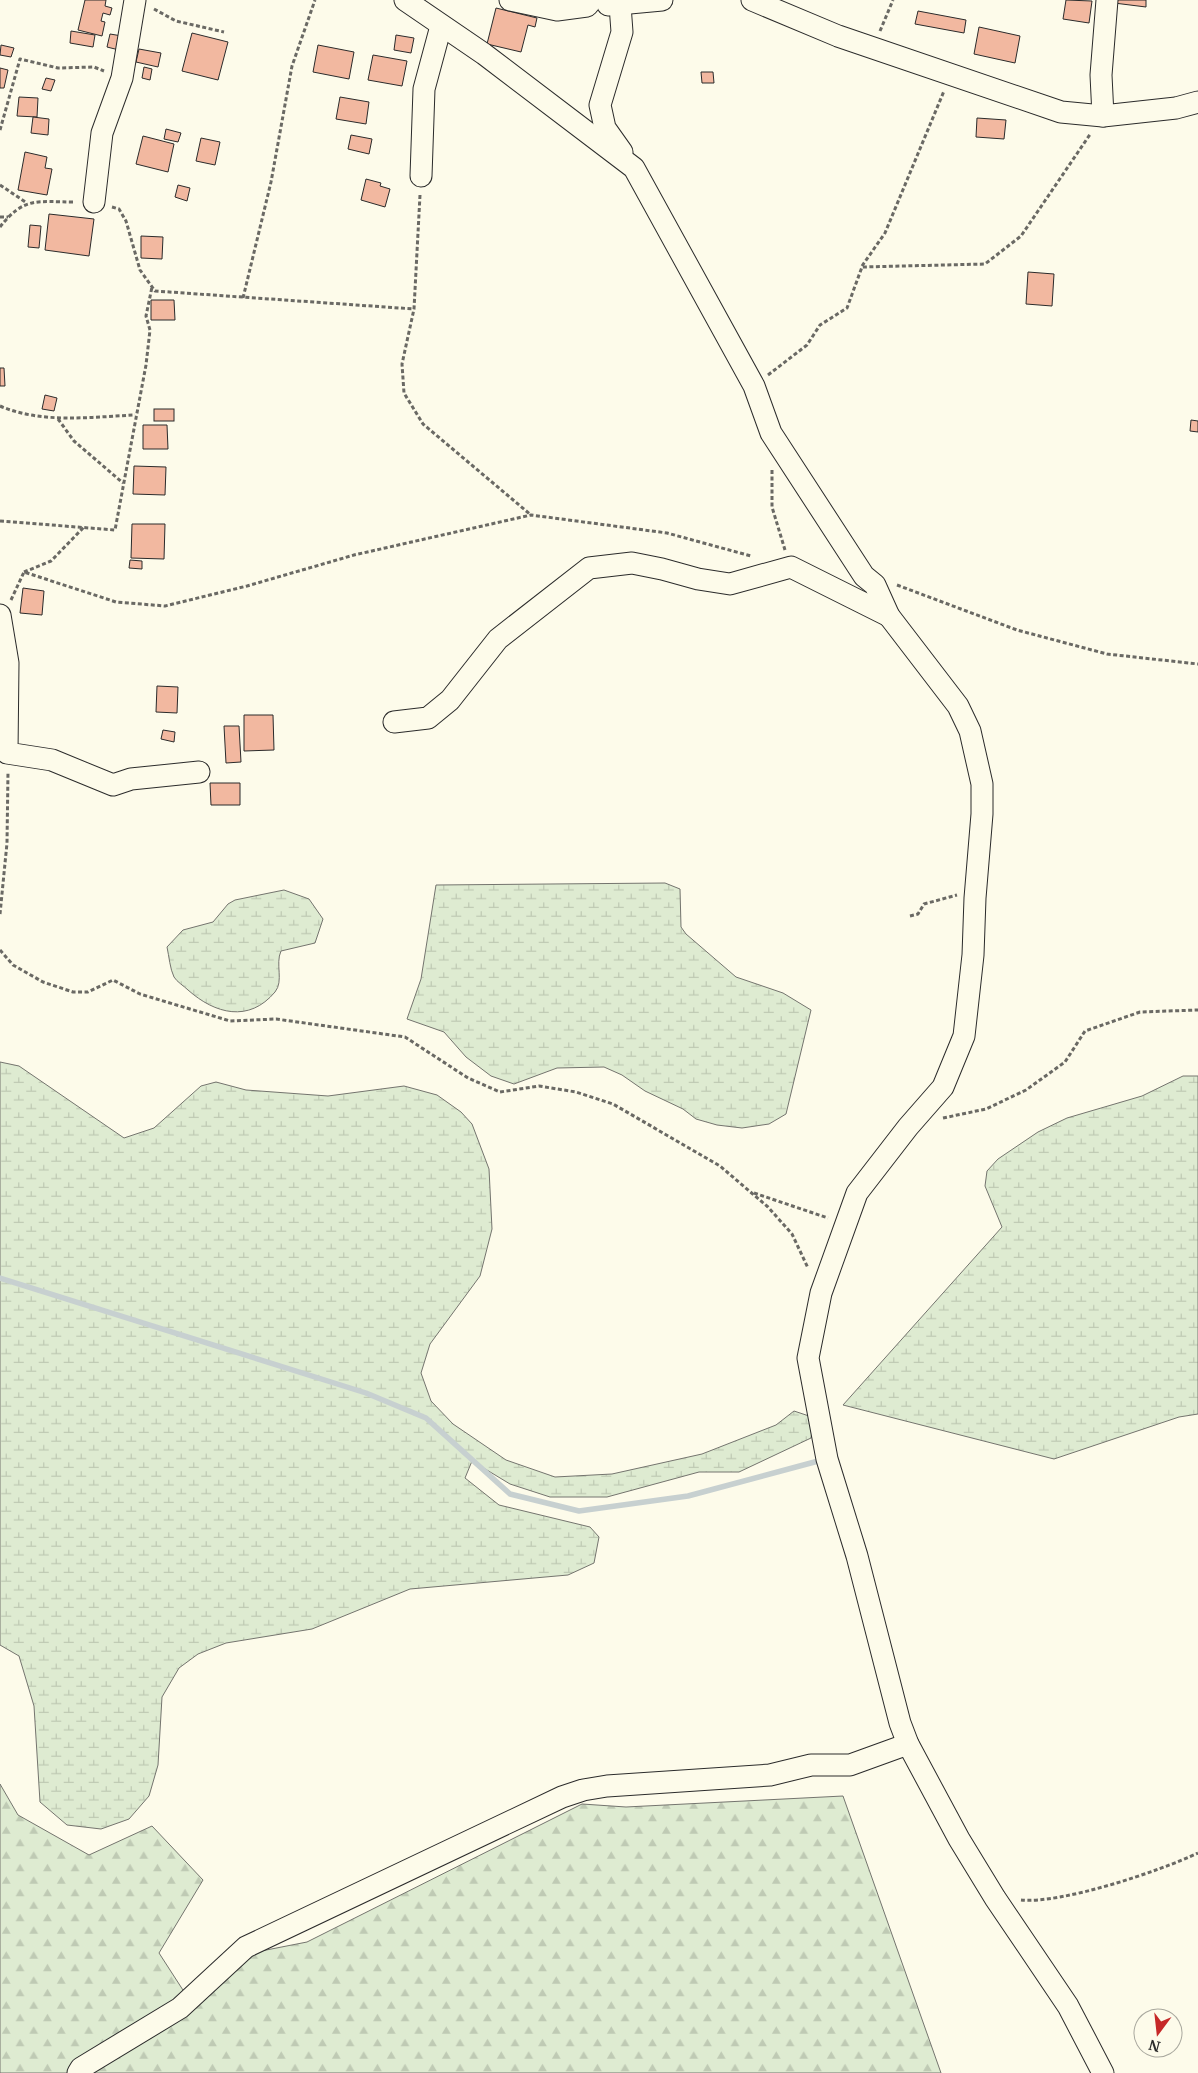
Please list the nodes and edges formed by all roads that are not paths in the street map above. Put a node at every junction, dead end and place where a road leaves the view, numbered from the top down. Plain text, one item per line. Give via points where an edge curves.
1 (405, 0) edge
2 (510, 0) edge
3 (662, 0) edge
4 (752, 0) edge
5 (1107, 0) edge
6 (143, 2) edge
7 (590, 3) edge
8 (620, 5) junction
9 (441, 26) junction
10 (1198, 102) edge
11 (1102, 116) junction
12 (634, 168) junction
13 (421, 176) road end
14 (94, 202) road end
15 (889, 616) junction
16 (1, 618) edge
17 (394, 722) dead end
18 (199, 772) dead end
19 (908, 1744) junction
20 (78, 2073) edge
21 (1103, 2073) edge

1 - 9 street
2 - 7 street via 557,10
3 - 8 street
4 - 11 street via 838,36 1061,112
5 - 11 street via 1101,74
6 - 14 street via 122,78 102,133
7 - 8 street
8 - 12 street via 622,32 600,104 605,128
9 - 12 street via 484,54
9 - 13 street via 424,89
10 - 11 street via 1176,108
12 - 15 street via 754,386 772,433 864,576 875,585
15 - 17 street via 791,567 730,584 632,563 589,568 498,639 450,700 428,718
15 - 19 street via 958,706 970,730 982,784 973,955 964,1036 943,1087 857,1193 821,1293 808,1358 827,1459
16 - 18 street via 8,663 7,753 52,760 113,785 131,779
19 - 20 street via 850,1765 811,1765 770,1775 607,1786 562,1797 246,1947 180,2008 80,2068
19 - 21 street via 959,1839 994,1898 1068,2006

